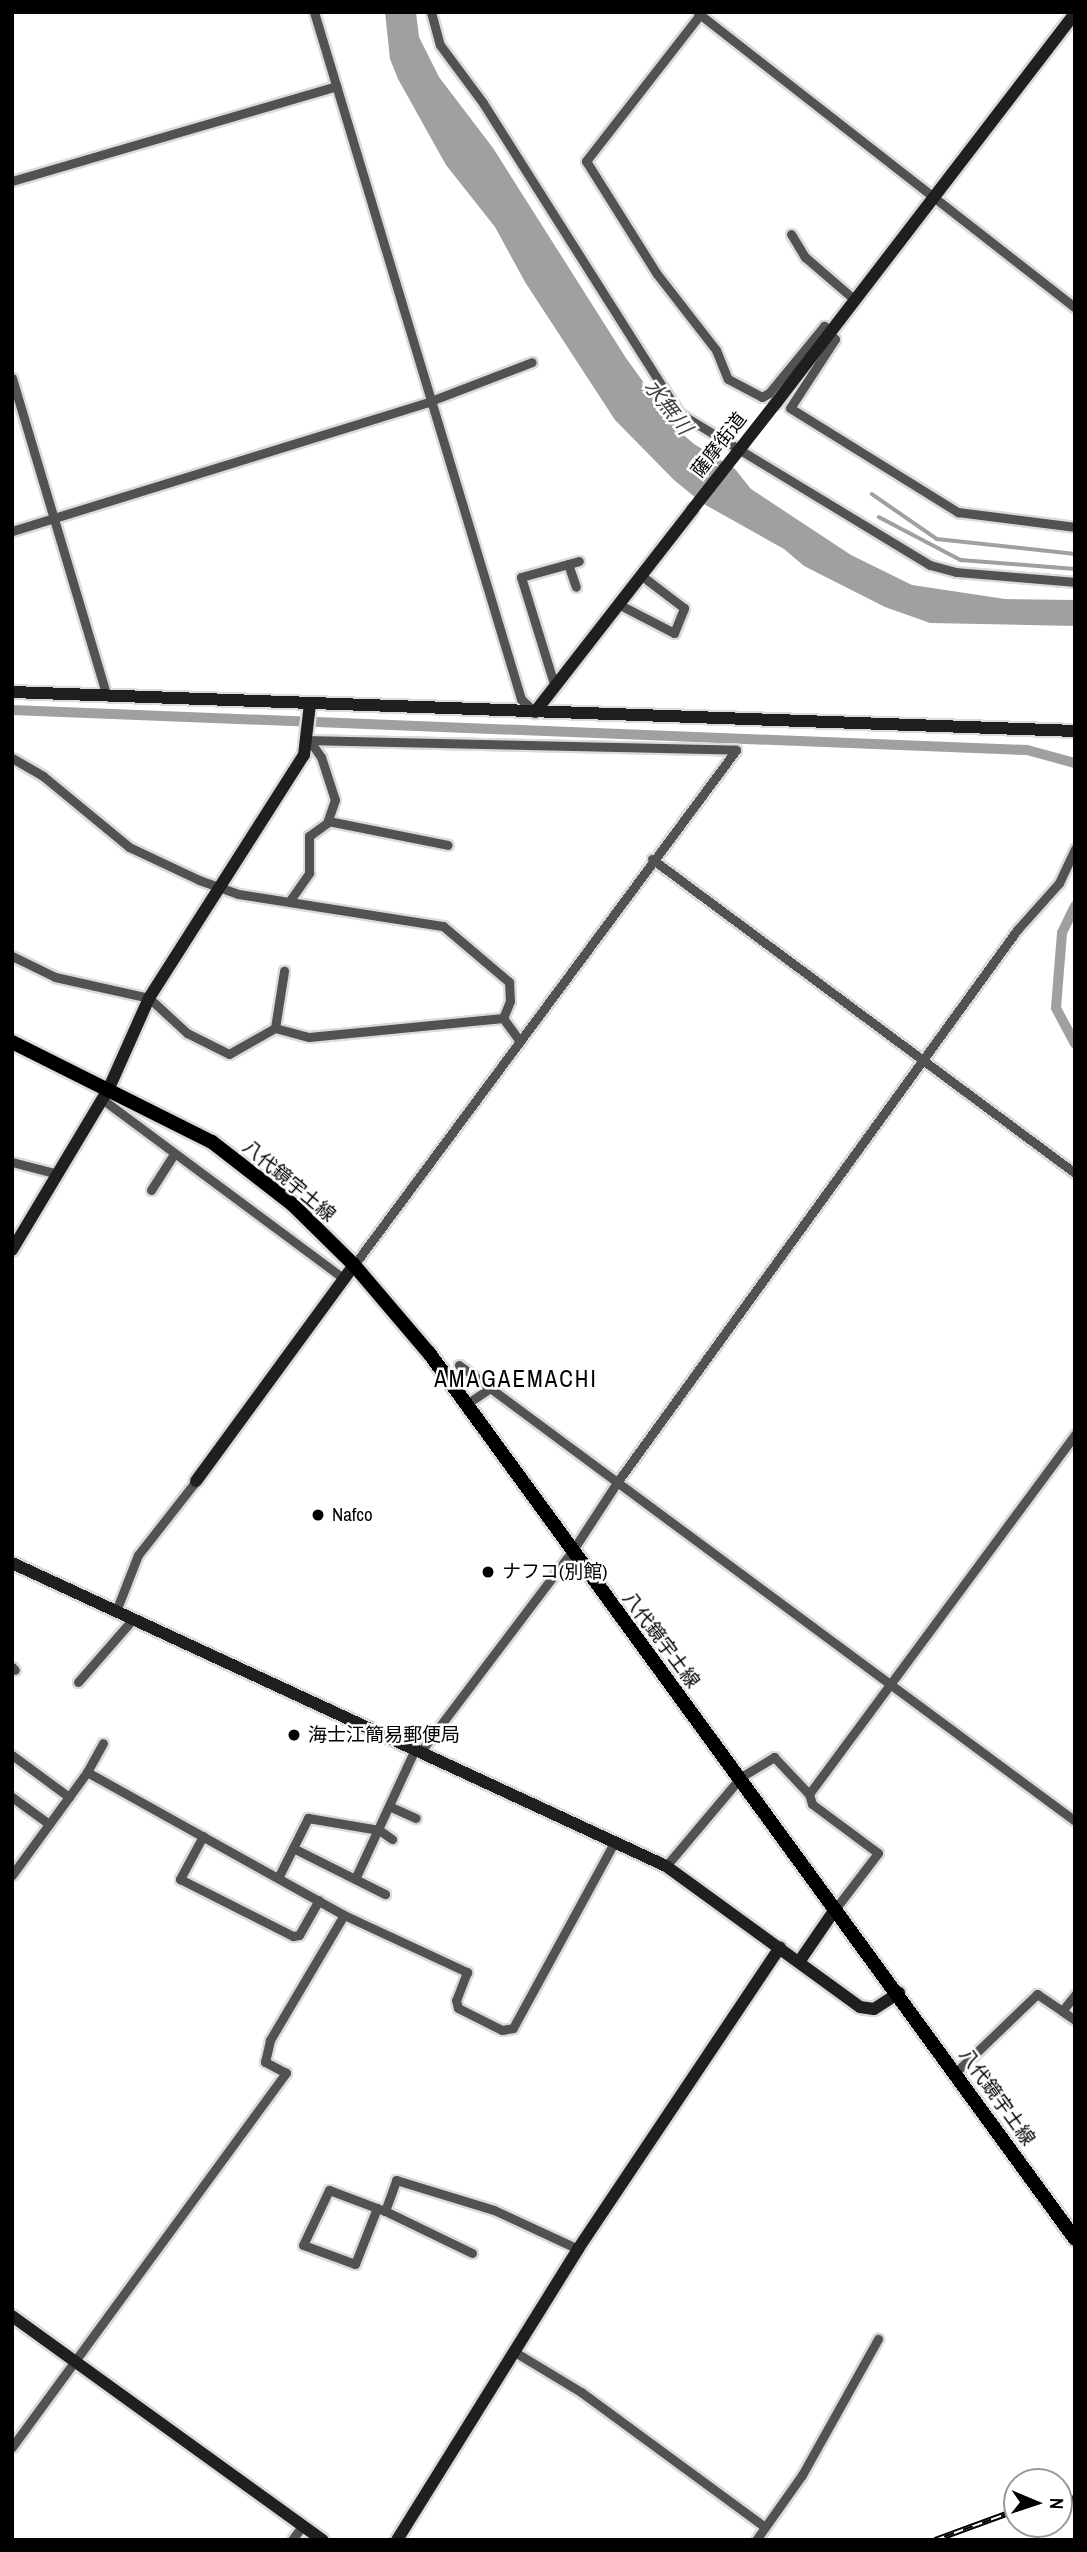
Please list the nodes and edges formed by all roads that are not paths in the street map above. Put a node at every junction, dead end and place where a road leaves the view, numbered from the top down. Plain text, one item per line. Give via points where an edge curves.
1 (314, 12) edge
2 (431, 12) edge
3 (699, 13) edge
4 (1075, 14) edge
5 (336, 86) junction
6 (12, 181) edge
7 (932, 198) junction
8 (791, 234) dead end
9 (855, 300) junction
10 (1075, 308) edge
11 (831, 330) junction
12 (532, 362) dead end
13 (12, 378) edge
14 (428, 402) junction
15 (52, 519) junction
16 (1075, 527) edge
17 (12, 531) edge
18 (579, 561) dead end
19 (568, 564) junction
20 (642, 576) junction
21 (1075, 582) edge
22 (576, 587) dead end
23 (620, 605) junction
24 (555, 687) junction
25 (12, 692) edge
26 (107, 696) junction
27 (310, 704) junction
28 (535, 712) junction
29 (1075, 731) edge
30 (309, 740) junction
31 (12, 758) edge
32 (328, 821) junction
33 (448, 845) dead end
34 (1075, 848) edge
35 (652, 859) junction
36 (220, 886) junction
37 (291, 900) junction
38 (12, 956) edge
39 (284, 971) dead end
40 (149, 998) junction
41 (503, 1018) junction
42 (275, 1028) junction
43 (519, 1040) junction
44 (12, 1042) edge
45 (924, 1060) junction
46 (105, 1093) junction
47 (174, 1154) junction
48 (12, 1162) edge
49 (54, 1173) junction
50 (1075, 1173) edge
51 (151, 1190) dead end
52 (12, 1250) edge
53 (354, 1265) junction
54 (344, 1279) junction
55 (459, 1365) dead end
56 (492, 1387) junction
57 (465, 1405) junction
58 (1075, 1434) edge
59 (195, 1481) joint
60 (618, 1481) junction
61 (571, 1553) junction
62 (12, 1563) edge
63 (116, 1611) junction
64 (133, 1619) junction
65 (78, 1682) dead end
66 (890, 1684) junction
67 (103, 1743) dead end
68 (418, 1750) junction
69 (12, 1755) edge
70 (87, 1772) junction
71 (741, 1777) junction
72 (808, 1794) junction
73 (12, 1797) edge
74 (69, 1797) junction
75 (391, 1807) junction
76 (416, 1818) dead end
77 (1075, 1821) edge
78 (49, 1824) junction
79 (379, 1830) junction
80 (203, 1836) junction
81 (392, 1839) dead end
82 (615, 1841) junction
83 (293, 1848) junction
84 (666, 1866) junction
85 (12, 1875) edge
86 (279, 1876) junction
87 (355, 1879) junction
88 (384, 1894) dead end
89 (319, 1900) junction
90 (836, 1908) junction
91 (344, 1915) junction
92 (780, 1947) junction
93 (799, 1962) junction
94 (899, 1993) junction
95 (1075, 1995) edge
96 (1062, 2011) junction
97 (1075, 2020) edge
98 (956, 2073) junction
99 (381, 2209) junction
100 (1075, 2239) edge
101 (578, 2249) junction
102 (472, 2253) dead end
103 (12, 2316) edge
104 (878, 2339) dead end
105 (513, 2351) junction
106 (73, 2361) junction
107 (12, 2447) edge
108 (303, 2525) junction
109 (765, 2527) junction
110 (292, 2540) edge
111 (323, 2540) edge
112 (397, 2540) edge
113 (756, 2540) edge

1 - 5 street
2 - 21 street via 440,45 483,103 679,413 930,565 956,572
3 - 7 street
3 - 11 street via 586,161 657,274 716,350 728,379 762,397 824,326
4 - 7 street, 薩摩街道
5 - 6 street
5 - 14 street
7 - 9 street, 薩摩街道
7 - 10 street
8 - 9 street via 805,257
9 - 11 street, 薩摩街道
11 - 16 street via 835,339 790,408 958,512
11 - 20 street, 薩摩街道, bridge
12 - 14 street
13 - 15 street
14 - 15 street
14 - 28 street via 521,699
15 - 17 street
15 - 26 street
18 - 19 street
19 - 22 street
19 - 24 street via 522,577
20 - 23 street, 薩摩街道
20 - 23 street via 684,608 674,633
23 - 24 street, 薩摩街道
24 - 28 street, 薩摩街道
25 - 26 street
26 - 27 street
27 - 28 street
27 - 30 street
28 - 29 street
30 - 32 street via 321,757 335,800
30 - 35 street via 736,750
30 - 36 street
31 - 36 street via 43,776 128,847
32 - 33 street
32 - 37 street via 309,836 309,873
34 - 45 street via 1059,883 1017,930
35 - 43 street
35 - 45 street
36 - 37 street via 238,894
36 - 40 street
37 - 41 street via 443,926 509,982
38 - 40 street via 55,977
39 - 42 street
40 - 42 street via 187,1033 229,1054
40 - 46 street
41 - 42 street via 309,1037
41 - 43 street
43 - 53 street
44 - 46 main road, 八代鏡宇土線
45 - 50 street
45 - 60 street
46 - 47 street
46 - 49 street
46 - 53 main road, 八代鏡宇土線 via 212,1142 292,1204
47 - 51 street
47 - 54 street
48 - 49 street
49 - 52 street
53 - 54 street
53 - 57 main road, 八代鏡宇土線 via 429,1353
54 - 59 street
55 - 56 street
56 - 57 street
56 - 60 street
57 - 61 main road, 八代鏡宇土線
58 - 66 street
59 - 63 street via 138,1555
60 - 61 street
60 - 66 street
61 - 68 street
61 - 71 main road, 八代鏡宇土線
62 - 63 street
63 - 64 street
64 - 65 street
64 - 68 street
66 - 72 street
66 - 77 street
67 - 70 street
68 - 75 street
68 - 82 street
69 - 74 street
70 - 74 street
70 - 80 street
71 - 72 street via 774,1757
71 - 84 street
71 - 90 main road, 八代鏡宇土線
72 - 90 street via 812,1804 877,1853
73 - 78 street
74 - 78 street
75 - 76 street
75 - 79 street
78 - 85 street
79 - 81 street
79 - 83 street via 308,1818
79 - 87 street
80 - 86 street
80 - 89 street via 180,1879 293,1936 299,1935
82 - 84 street
82 - 91 street via 513,2028 493,2029 458,2008 456,2000 467,1972
83 - 86 street
83 - 87 street
84 - 92 street
86 - 89 street
87 - 88 street
89 - 91 street
90 - 93 street
90 - 94 main road, 八代鏡宇土線
91 - 106 street via 271,2040 265,2062 286,2074
92 - 93 street
92 - 101 street
93 - 94 street via 860,2007 874,2009
94 - 98 main road, 八代鏡宇土線
95 - 96 street
96 - 97 street
96 - 98 street via 1037,1994
98 - 100 main road, 八代鏡宇土線
99 - 99 street via 355,2264 303,2245 329,2190
99 - 101 street via 396,2180 494,2210
99 - 102 street
101 - 105 street
103 - 106 street
104 - 109 street via 802,2475
105 - 109 street via 581,2392
105 - 112 street
106 - 107 street
106 - 108 street
108 - 110 street
108 - 111 street
109 - 113 street

